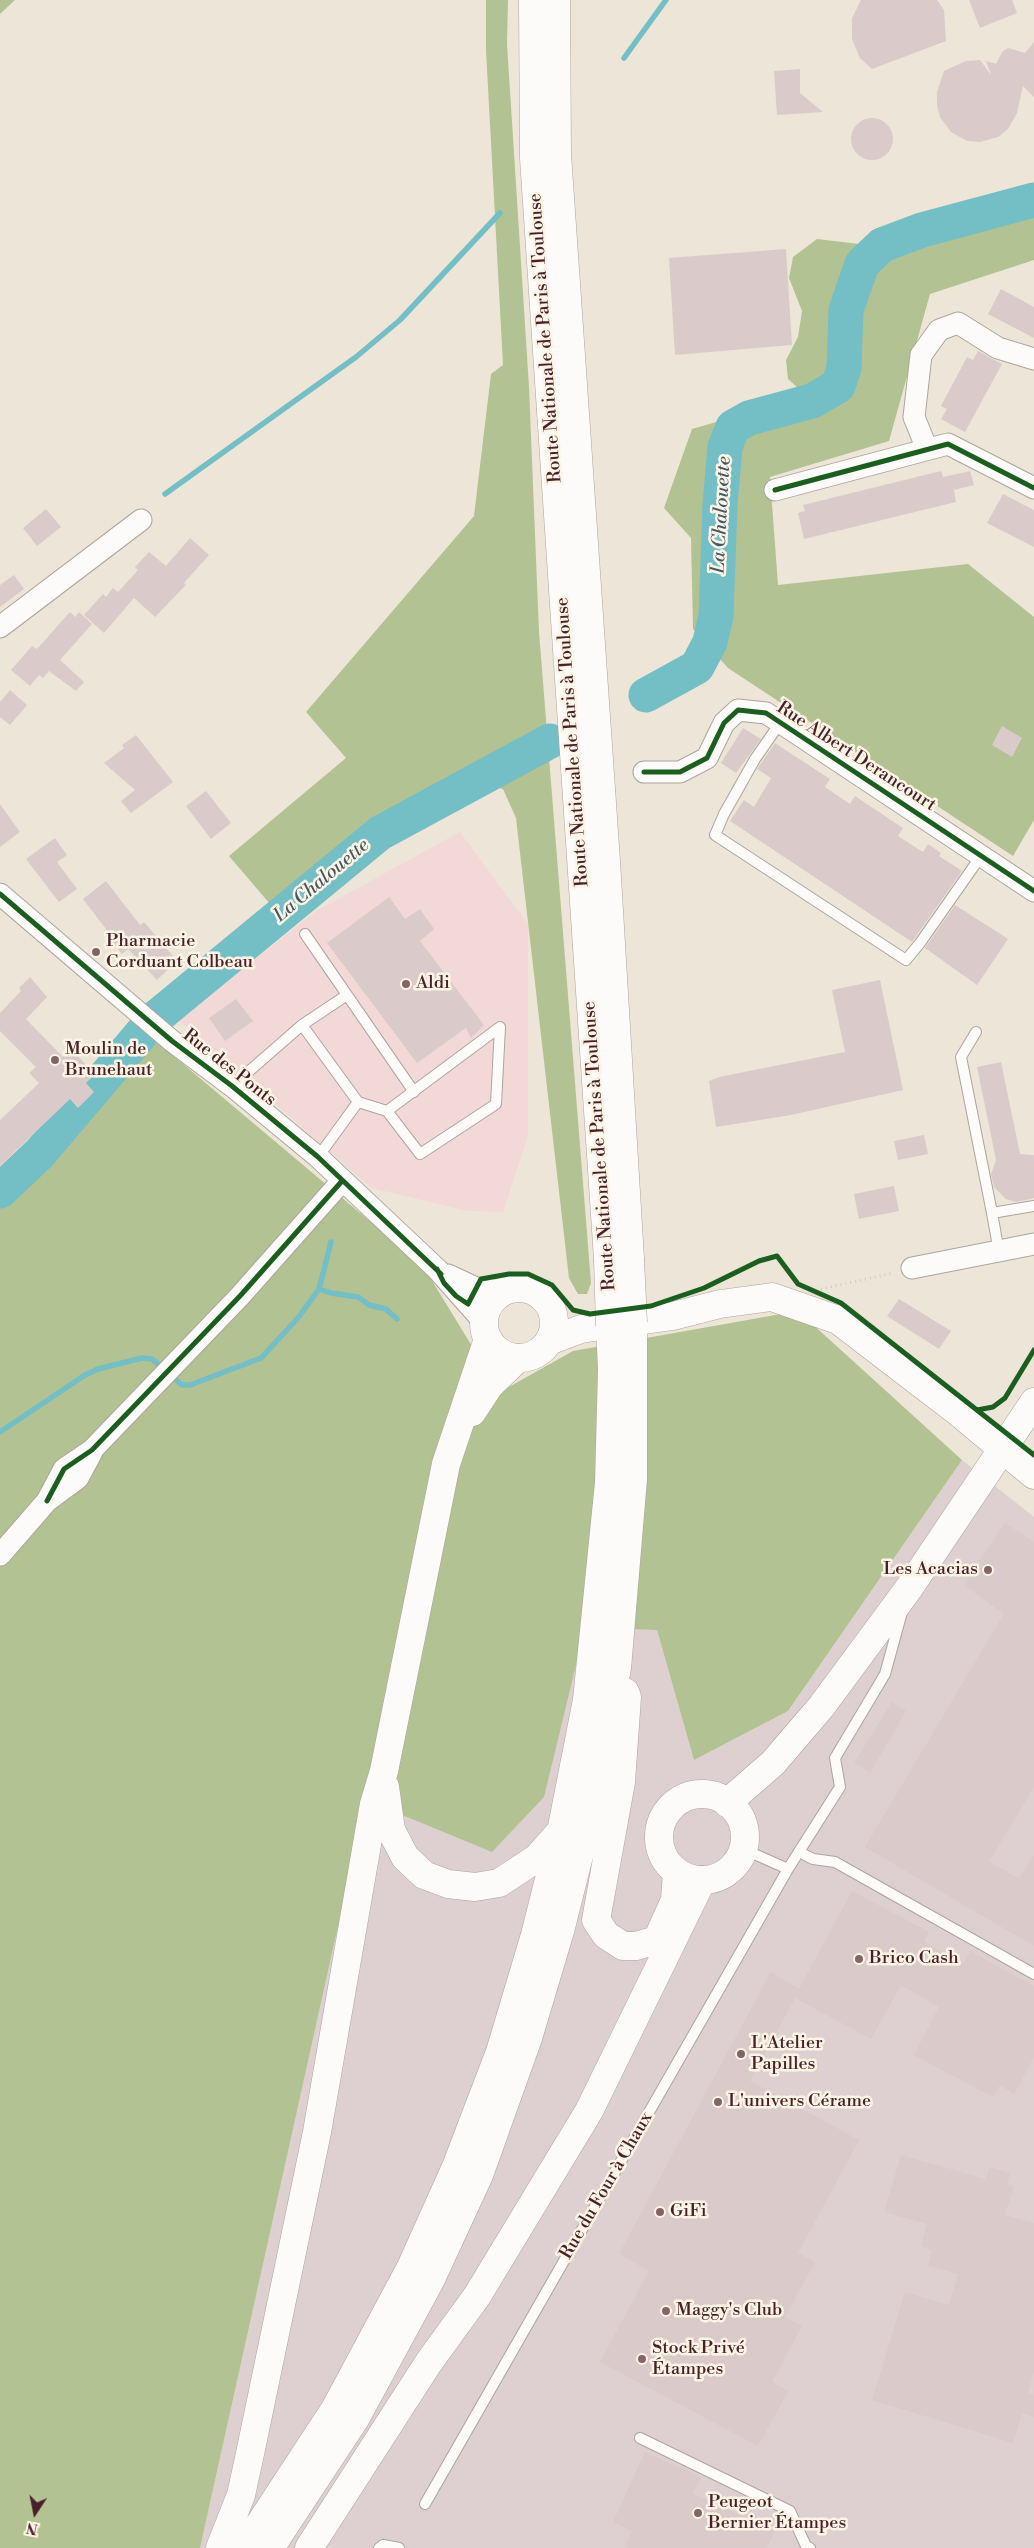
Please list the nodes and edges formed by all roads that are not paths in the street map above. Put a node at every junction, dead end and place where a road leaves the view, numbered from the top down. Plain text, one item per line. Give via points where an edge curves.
1 (533, 0) edge
2 (556, 0) edge
3 (1034, 359) edge
4 (927, 449) junction
5 (1034, 488) edge
6 (775, 490) dead end
7 (141, 520) dead end
8 (0, 627) edge
9 (780, 723) junction
10 (644, 772) dead end
11 (981, 856) junction
12 (1034, 891) edge
13 (0, 894) edge
14 (305, 934) dead end
15 (347, 995) junction
16 (302, 1025) junction
17 (976, 1032) dead end
18 (232, 1086) junction
19 (414, 1092) junction
20 (358, 1102) junction
21 (387, 1111) junction
22 (318, 1157) junction
23 (342, 1181) junction
24 (1034, 1206) edge
25 (992, 1213) junction
26 (1034, 1244) edge
27 (999, 1252) junction
28 (619, 1259) junction
29 (912, 1268) road end
30 (437, 1269) junction
31 (504, 1291) junction
32 (552, 1312) junction
33 (580, 1329) junction
34 (486, 1330) junction
35 (549, 1341) junction
36 (518, 1358) junction
37 (623, 1369) junction
38 (1034, 1402) edge
39 (456, 1436) junction
40 (1002, 1450) junction
41 (1034, 1475) edge
42 (0, 1555) edge
43 (909, 1588) junction
44 (616, 1668) junction
45 (384, 1771) junction
46 (727, 1803) junction
47 (561, 1832) junction
48 (743, 1849) junction
49 (799, 1852) junction
50 (788, 1869) junction
51 (689, 1876) junction
52 (1034, 1974) edge
53 (640, 2438) dead end
54 (425, 2504) dead end
55 (220, 2548) edge
56 (244, 2548) edge
57 (270, 2548) edge
58 (309, 2548) edge
59 (380, 2548) edge
60 (399, 2548) edge
61 (810, 2548) edge

1 - 28 main road, Route Nationale de Paris à Toulouse via 534,158
2 - 28 main road, Route Nationale de Paris à Toulouse via 557,154 606,861
3 - 4 street via 998,348 958,323 939,330 921,355 914,417
4 - 5 street via 948,444
4 - 6 street
7 - 8 street
9 - 10 street, Rue Albert Derancourt via 766,713 738,710 724,723 707,758 680,772
9 - 11 street, Rue Albert Derancourt
9 - 11 lane via 755,759 716,835 906,960
11 - 12 street, Rue Albert Derancourt
13 - 18 street, Rue des Ponts via 172,1041
14 - 15 lane
15 - 16 lane
15 - 19 lane
16 - 18 lane
16 - 20 lane
17 - 25 lane via 961,1058
18 - 22 street, Rue des Ponts
19 - 21 lane
19 - 21 lane via 500,1027 496,1104 420,1154
20 - 21 lane
20 - 22 lane
22 - 23 street, Rue des Ponts
23 - 30 street, Rue des Ponts
23 - 42 street via 240,1296 92,1450 64,1469 47,1501
24 - 25 lane
25 - 27 lane
26 - 27 street
27 - 29 street
28 - 37 main road, Route Nationale de Paris à Toulouse, bridge
30 - 31 street, Rue des Ponts via 476,1288
30 - 34 street, Rue des Ponts
31 - 32 main road via 527,1289 547,1302
31 - 34 main road via 490,1304
32 - 33 main road
32 - 35 main road via 554,1327
33 - 35 main road
33 - 40 main road via 772,1297 838,1320
34 - 36 main road via 500,1352
34 - 39 main road
35 - 36 main road via 536,1354
36 - 39 main road via 489,1386
37 - 44 main road, Route Nationale de Paris à Toulouse via 633,1479
37 - 47 main road, Route Nationale de Paris à Toulouse via 587,1700
38 - 40 main road
39 - 45 main road via 446,1464
40 - 41 main road
40 - 43 main road
43 - 46 main road via 821,1707 773,1763
43 - 49 lane, Rue du Four à Chaux via 885,1674 834,1758 840,1787
44 - 51 main road via 627,1698 621,1782 596,1920 606,1935 623,1946 657,1940
44 - 57 main road, Route Nationale de Paris à Toulouse via 590,1808 560,1930 528,2038 479,2175 431,2279 355,2419
45 - 47 main road via 392,1830 405,1857 424,1875 448,1884 475,1887 499,1883 537,1858
45 - 55 main road via 374,1804 317,2132 252,2449 241,2495
46 - 48 main road via 742,1824 745,1836
46 - 51 main road via 715,1796 688,1796 676,1802 660,1824 661,1851 667,1863
47 - 56 main road, Route Nationale de Paris à Toulouse via 536,1935 500,2052 456,2167 411,2267 336,2409
48 - 50 lane
48 - 51 main road via 737,1862 715,1878
49 - 50 lane, Rue du Four à Chaux
49 - 52 lane via 812,1859 835,1862
50 - 54 lane, Rue du Four à Chaux
51 - 58 main road via 589,2111 477,2296 429,2362
53 - 61 lane via 790,2511 806,2546
59 - 60 lane via 383,2545

